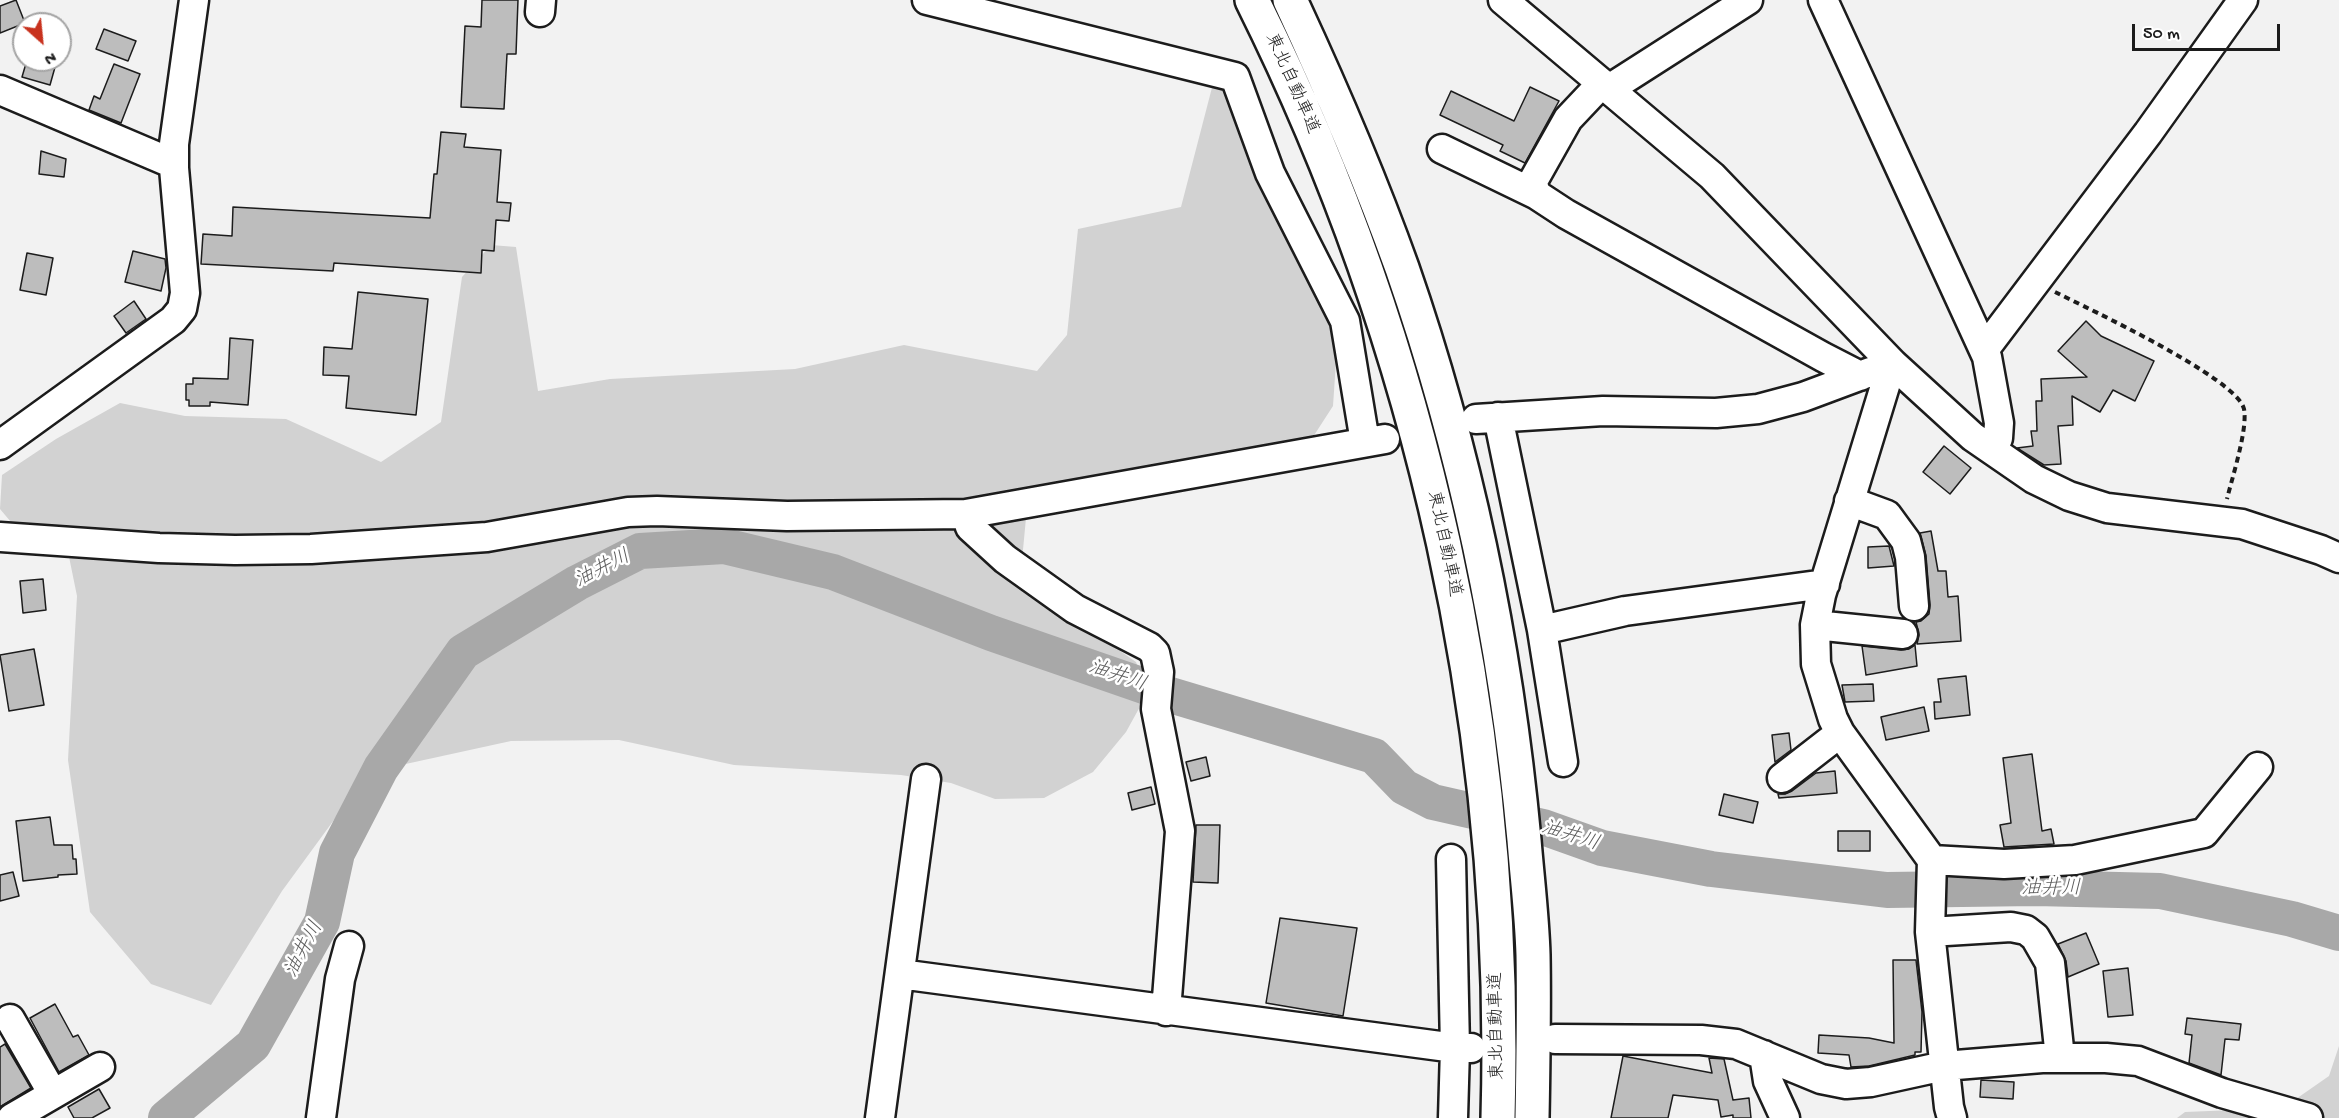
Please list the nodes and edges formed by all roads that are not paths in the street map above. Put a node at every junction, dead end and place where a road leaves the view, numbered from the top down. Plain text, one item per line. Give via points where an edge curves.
1 (194, 0) edge
2 (927, 0) edge
3 (1252, 0) edge
4 (1290, 0) edge
5 (1503, 0) edge
6 (1748, 0) edge
7 (1823, 0) edge
8 (2243, 0) edge
9 (1606, 86) junction
10 (0, 90) edge
11 (1442, 149) dead end
12 (174, 164) junction
13 (1537, 195) junction
14 (1984, 350) junction
15 (1892, 363) junction
16 (1860, 376) junction
17 (0, 445) edge
18 (1993, 450) junction
19 (1849, 501) junction
20 (966, 514) junction
21 (0, 537) edge
22 (2339, 558) edge
23 (1825, 584) junction
24 (1914, 606) dead end
25 (1815, 625) junction
26 (1542, 630) junction
27 (1903, 634) dead end
28 (1840, 733) junction
29 (1563, 762) dead end
30 (2258, 767) dead end
31 (1782, 778) dead end
32 (926, 779) dead end
33 (1451, 859) dead end
34 (1932, 871) junction
35 (1930, 926) junction
36 (349, 946) dead end
37 (900, 974) junction
38 (1166, 1011) junction
39 (10, 1019) dead end
40 (1555, 1039) dead end
41 (1463, 1048) junction
42 (1764, 1055) junction
43 (2060, 1058) junction
44 (1944, 1066) junction
45 (100, 1067) dead end
46 (53, 1094) junction
47 (12, 1118) edge
48 (321, 1118) edge
49 (880, 1118) edge
50 (1453, 1118) edge
51 (1498, 1118) edge
52 (1532, 1118) edge
53 (1785, 1118) edge
54 (1952, 1118) edge
55 (2308, 1118) edge

1 - 12 street
2 - 20 street via 1235,77 1270,173 1345,321 1375,440
3 - 51 highway, 東北自動車道 via 1296,90 1370,280 1440,523 1479,741 1492,860
4 - 52 highway, 東北自動車道 via 1361,159 1402,270 1454,442 1477,539 1516,754 1533,953
5 - 9 street
6 - 9 street
7 - 14 street
8 - 14 street
9 - 13 street via 1568,118 1532,183
9 - 15 street via 1712,176
10 - 12 street
11 - 13 street
12 - 17 street via 185,293 182,309 173,320
13 - 16 street
14 - 18 street via 1999,423
15 - 16 street
15 - 18 street via 1973,437
15 - 19 street
16 - 26 street via 1758,409 1716,413 1603,411 1487,418
18 - 22 street via 2034,479 2107,508 2242,524
19 - 23 street
19 - 24 street via 1887,515 1906,541
20 - 21 street via 787,516 628,512 487,537 311,549 159,548
20 - 38 street via 970,527 1005,559 1075,609 1155,653 1159,672 1156,709 1180,831
23 - 25 street
23 - 26 street via 1624,611
25 - 27 street
25 - 28 street via 1816,664
26 - 29 street
28 - 31 street
28 - 34 street
30 - 34 street via 2204,833 2075,860
32 - 37 street
33 - 41 street
34 - 35 street
35 - 43 street via 2011,927 2035,937 2050,963
35 - 44 street
36 - 48 street via 340,979
37 - 38 street
37 - 49 street
38 - 41 street
39 - 46 street
40 - 42 street via 1701,1040 1736,1044
41 - 50 street
42 - 44 street via 1821,1079 1846,1084
42 - 53 street via 1768,1081
43 - 44 street
43 - 55 street via 2138,1061 2222,1093
44 - 54 street
45 - 46 street
46 - 47 street

